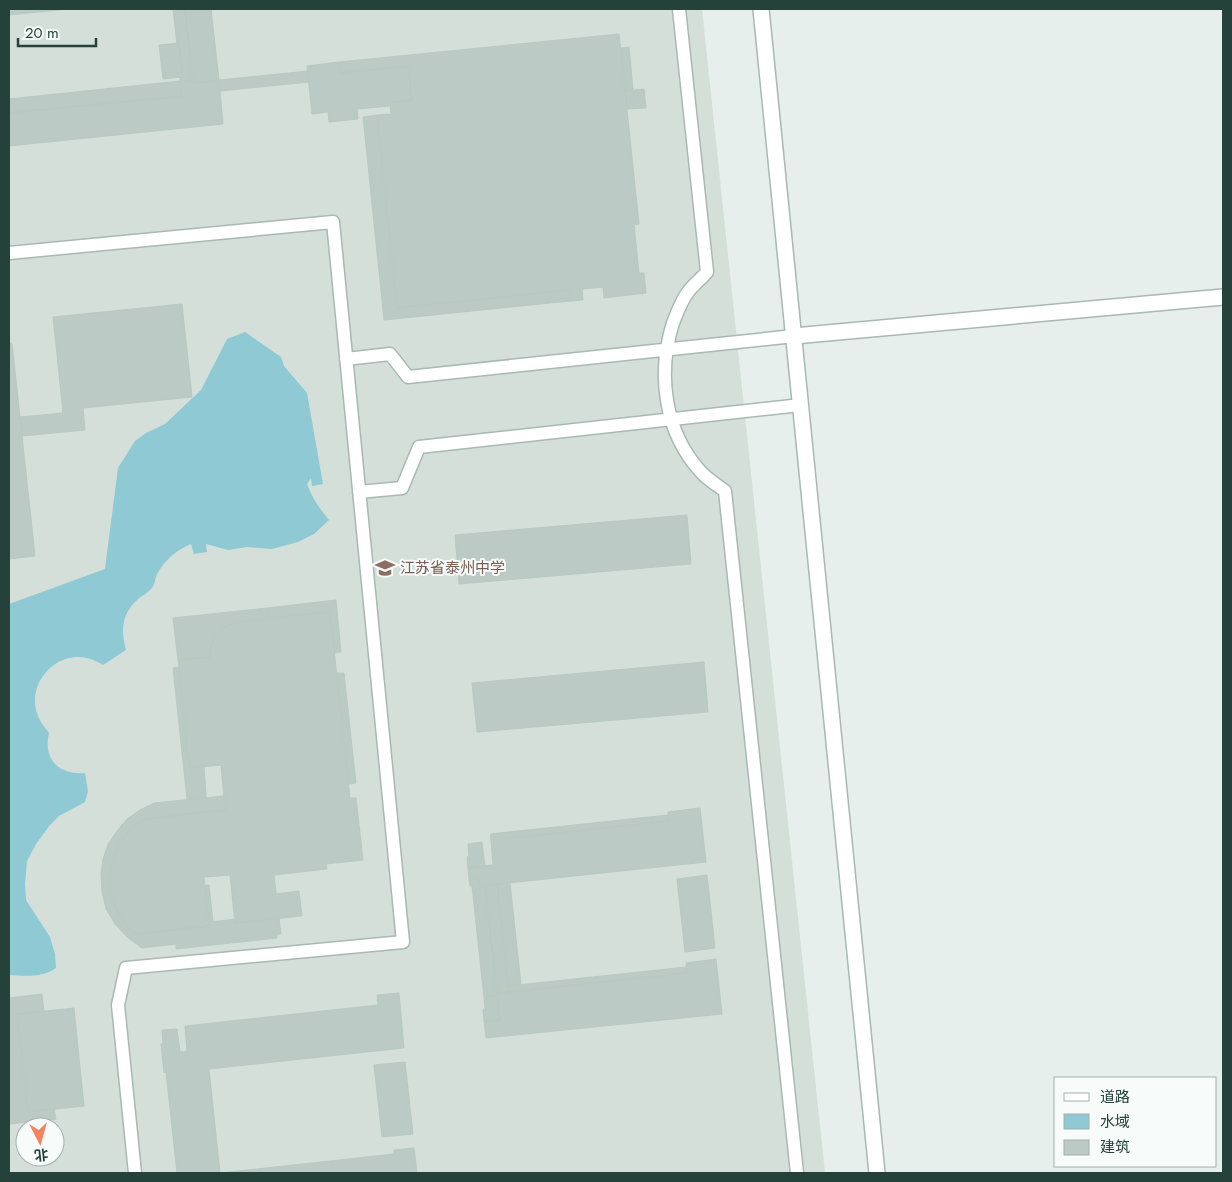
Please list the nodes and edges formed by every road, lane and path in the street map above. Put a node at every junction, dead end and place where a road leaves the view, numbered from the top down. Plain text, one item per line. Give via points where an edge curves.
1 (679, 9) edge
2 (761, 9) edge
3 (9, 252) edge
4 (1223, 298) edge
5 (794, 336) junction
6 (666, 350) junction
7 (346, 359) junction
8 (801, 405) junction
9 (672, 419) junction
10 (359, 492) junction
11 (135, 1173) edge
12 (798, 1173) edge
13 (877, 1173) edge

1 - 6 lane via 707,272 688,292 677,312
2 - 5 street
3 - 7 lane via 332,222
4 - 5 street
5 - 6 lane
5 - 8 street
6 - 7 lane via 408,377 390,354
6 - 9 lane via 664,382
7 - 10 lane
8 - 9 lane
8 - 13 street
9 - 10 lane via 419,447 402,488
9 - 12 lane via 687,453 701,473 725,491
10 - 11 lane via 403,942 126,968 118,1005

